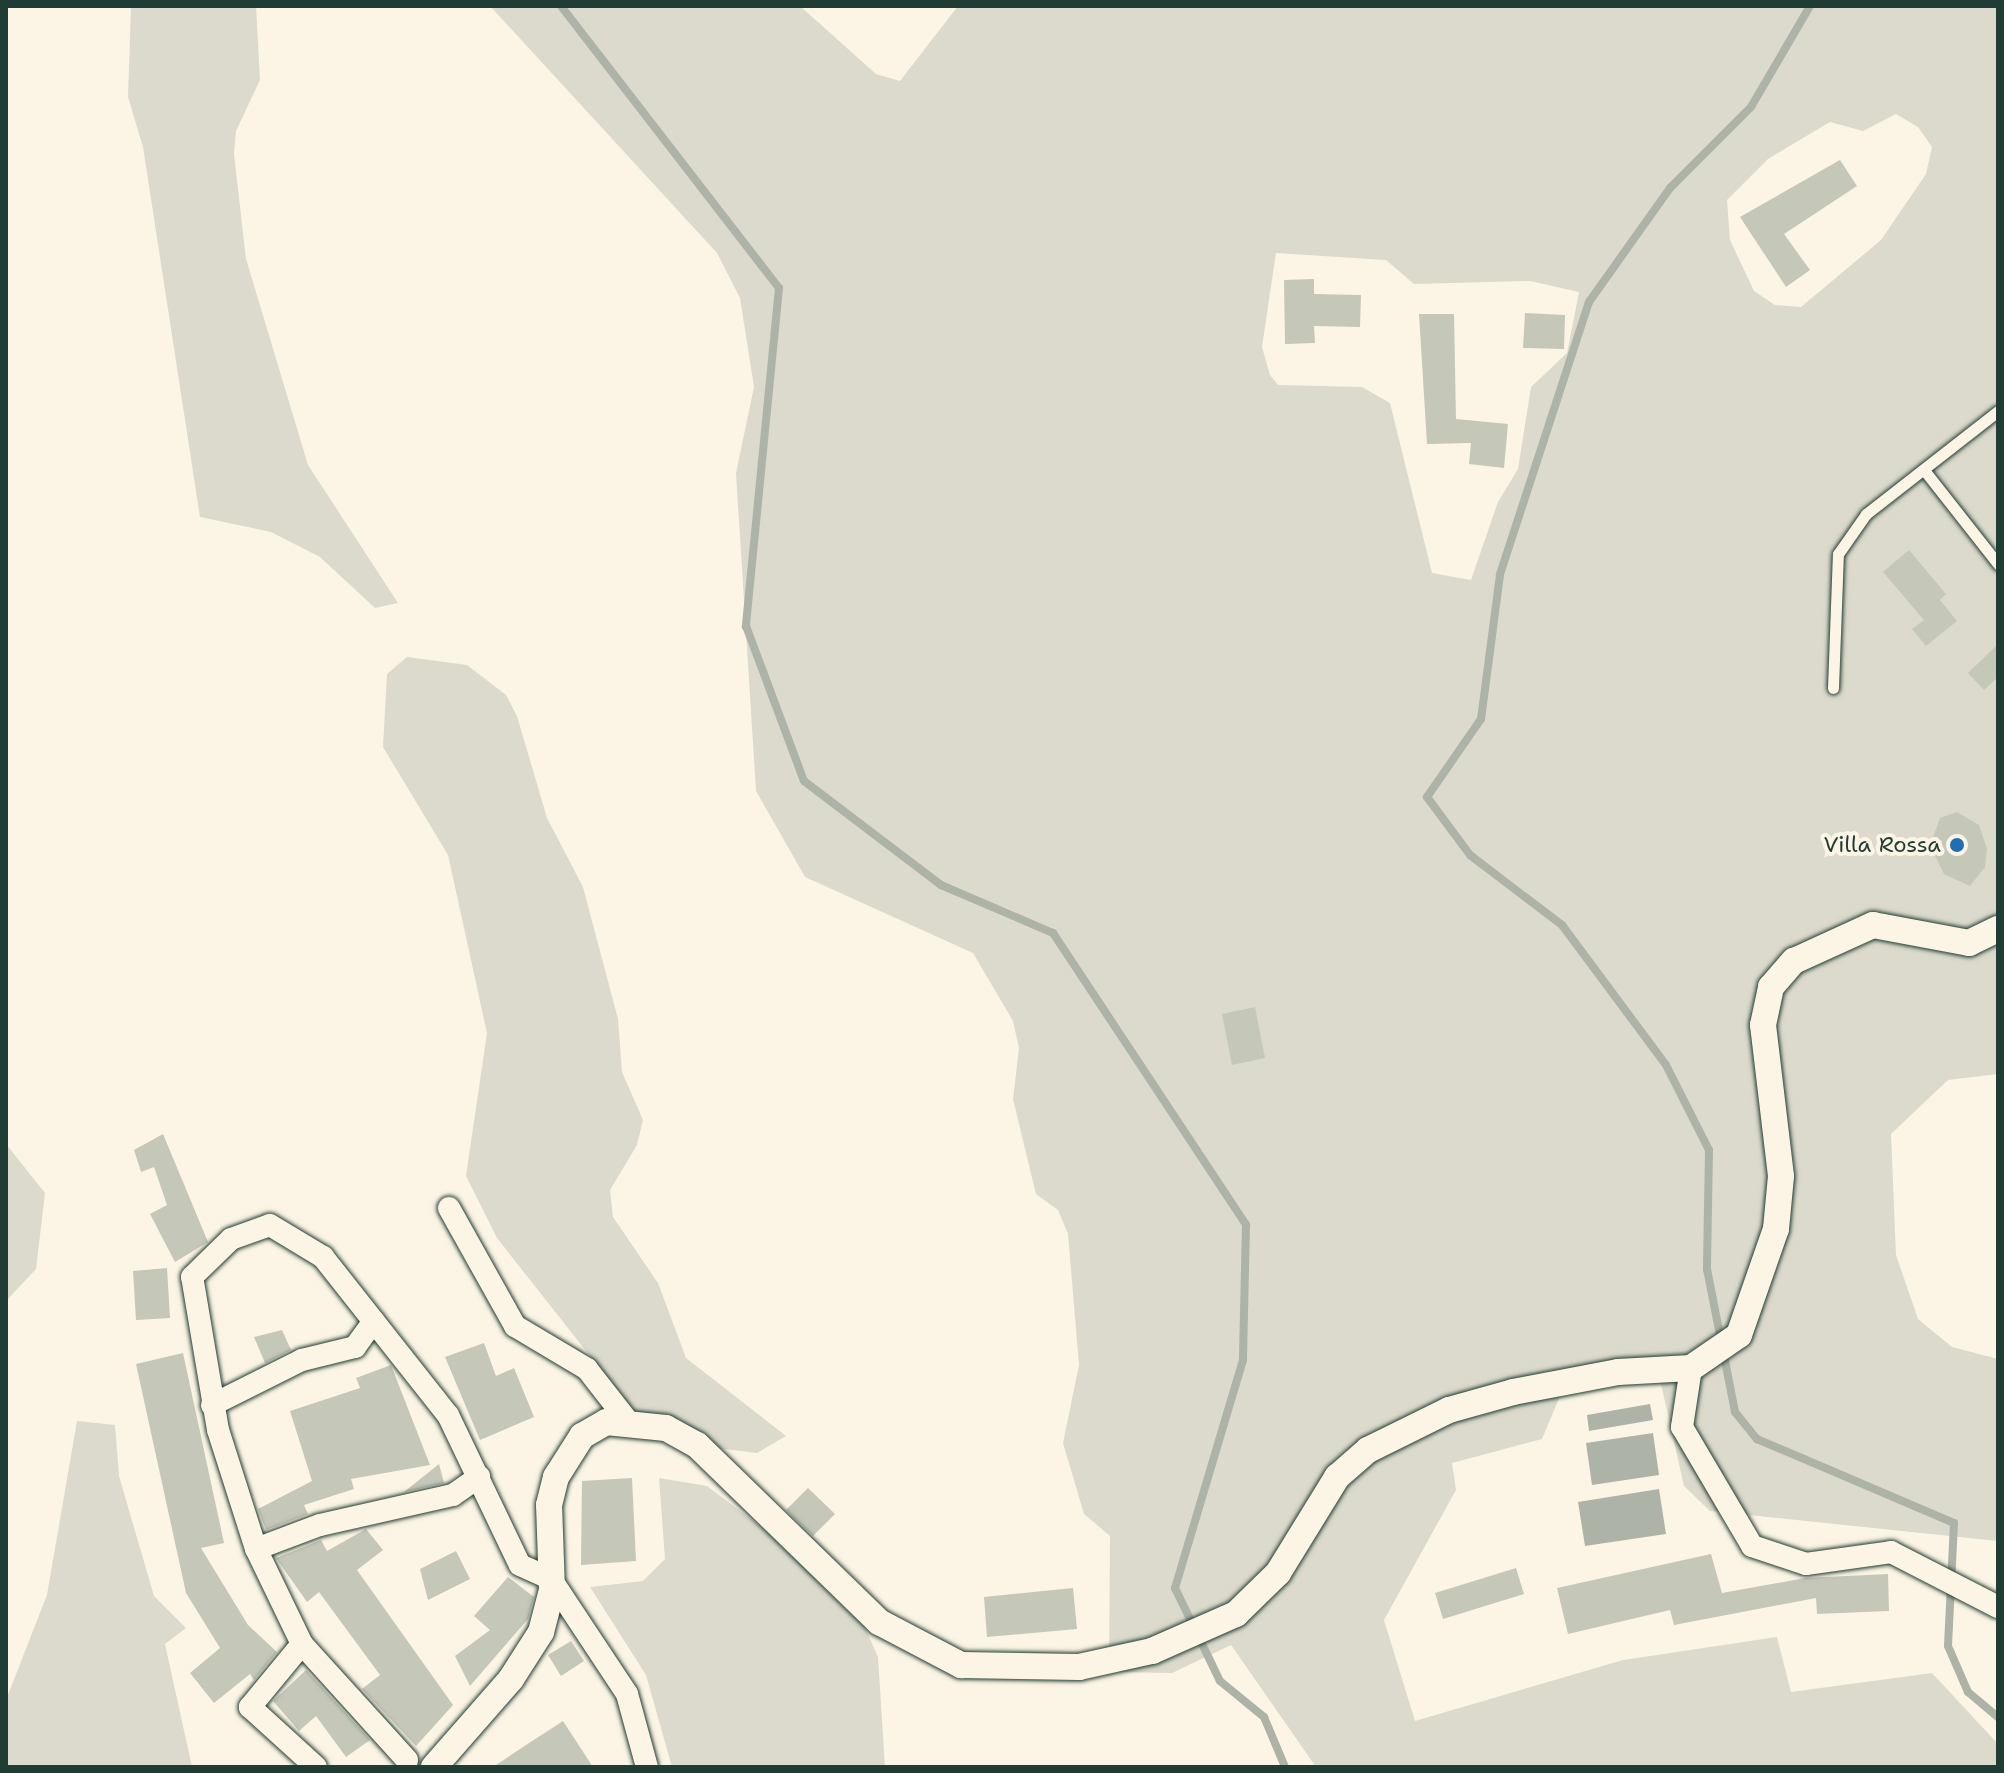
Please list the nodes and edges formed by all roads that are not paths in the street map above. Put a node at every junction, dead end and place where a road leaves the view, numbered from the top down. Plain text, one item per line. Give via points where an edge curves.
1 (1998, 411) edge
2 (1924, 470) junction
3 (1998, 564) edge
4 (1833, 688) dead end
5 (1998, 929) edge
6 (449, 1208) dead end
7 (374, 1321) junction
8 (1702, 1362) junction
9 (212, 1405) junction
10 (626, 1419) junction
11 (479, 1477) junction
12 (256, 1549) junction
13 (551, 1579) junction
14 (1989, 1602) edge
15 (302, 1644) junction
16 (407, 1765) edge
17 (316, 1767) edge
18 (434, 1767) edge
19 (647, 1767) edge

1 - 2 lane
2 - 3 lane
2 - 4 lane via 1866,514 1838,554
5 - 8 street via 1969,943 1873,925 1794,961 1771,987 1763,1025 1781,1176 1776,1229 1739,1335
6 - 10 street via 515,1326 587,1369
7 - 9 street via 355,1347 302,1360
7 - 9 street via 323,1257 285,1228 270,1225 231,1239 192,1277
7 - 11 street via 448,1415
8 - 10 street via 1618,1372 1449,1410 1368,1450 1337,1477 1278,1573 1236,1614 1152,1651 1079,1667 1008,1670 961,1665 910,1644 697,1445
8 - 14 street via 1682,1427 1752,1546 1806,1564 1891,1552
9 - 12 street
10 - 13 street via 582,1436 556,1477 549,1505
11 - 12 street via 453,1495 320,1525
11 - 13 street via 520,1565
12 - 15 street
13 - 18 street via 541,1632
13 - 19 street via 627,1694
15 - 16 street
15 - 17 street via 250,1707

